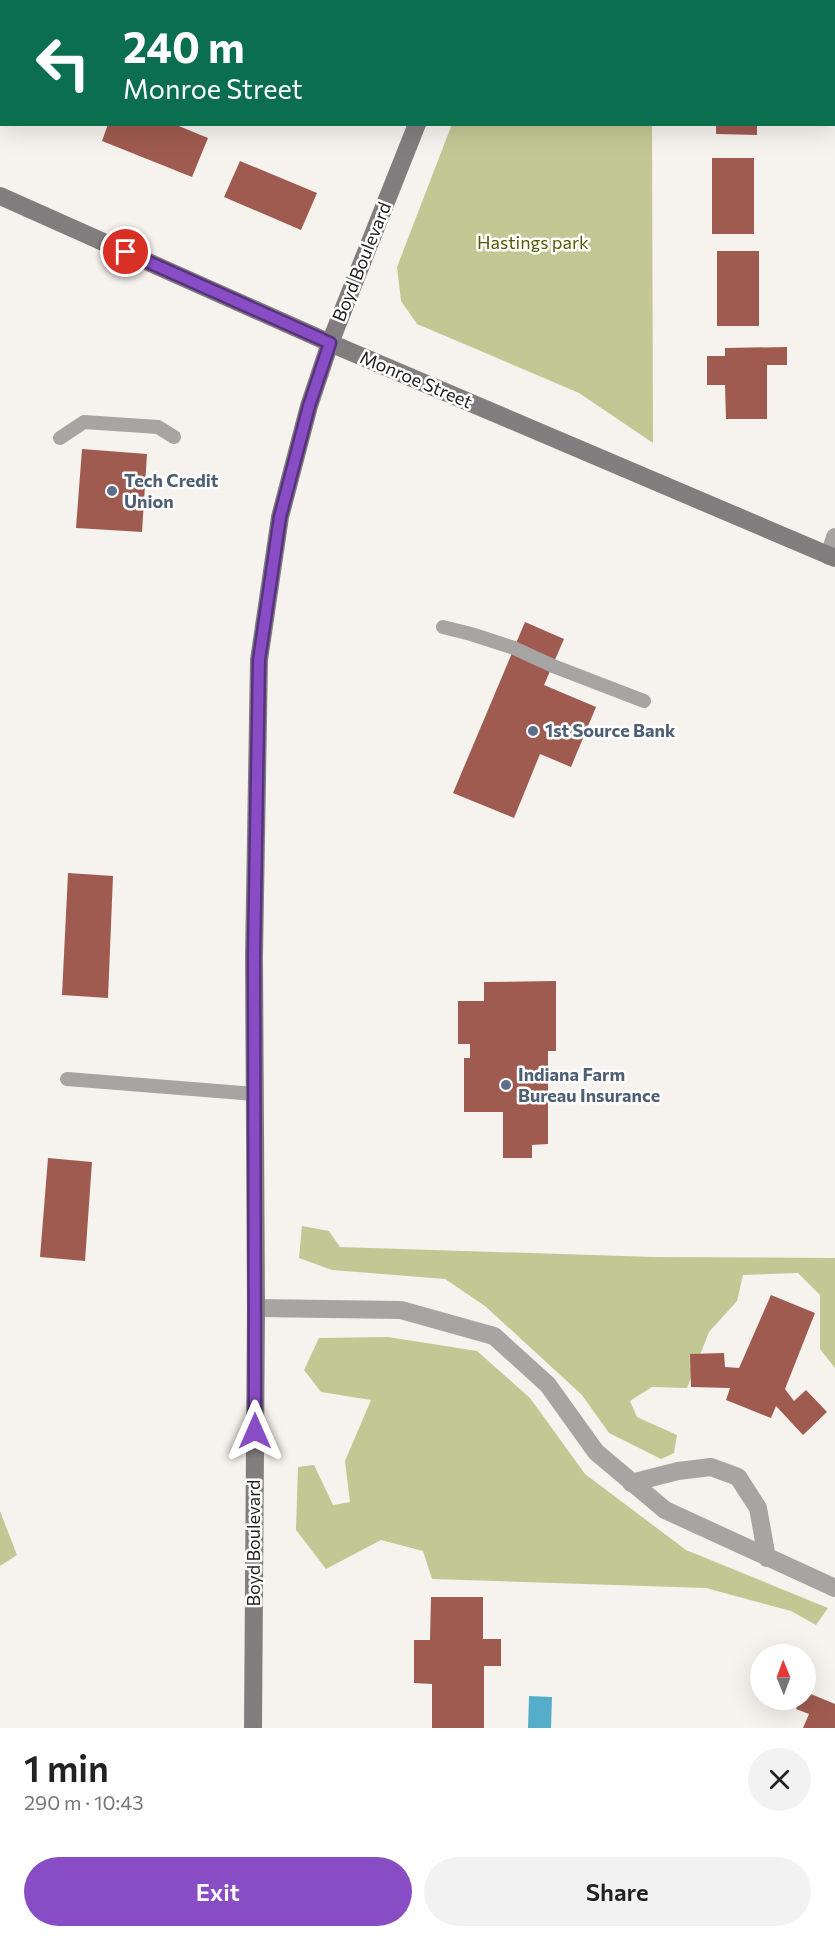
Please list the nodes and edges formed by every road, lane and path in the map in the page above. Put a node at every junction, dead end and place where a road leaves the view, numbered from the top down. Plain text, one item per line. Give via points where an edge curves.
1 (416, 126) edge
2 (0, 196) edge
3 (330, 343) junction
4 (174, 437) dead end
5 (60, 438) dead end
6 (835, 537) edge
7 (832, 557) edge
8 (442, 627) dead end
9 (644, 701) dead end
10 (67, 1079) dead end
11 (255, 1094) junction
12 (256, 1308) junction
13 (631, 1483) junction
14 (767, 1558) junction
15 (835, 1588) edge
16 (253, 1728) edge

1 - 3 street, Boyd Boulevard
2 - 3 street, Monroe Street
3 - 7 street, Monroe Street
3 - 11 street, Boyd Boulevard via 280,517 259,660
4 - 5 lane via 158,428 84,422
6 - 7 street
8 - 9 lane via 514,648
10 - 11 lane
11 - 12 street, Boyd Boulevard
12 - 13 street via 401,1310 494,1336 548,1386 596,1452
12 - 16 street, Boyd Boulevard
13 - 14 street via 665,1510
13 - 14 street via 711,1467 738,1477 758,1508
14 - 15 street

